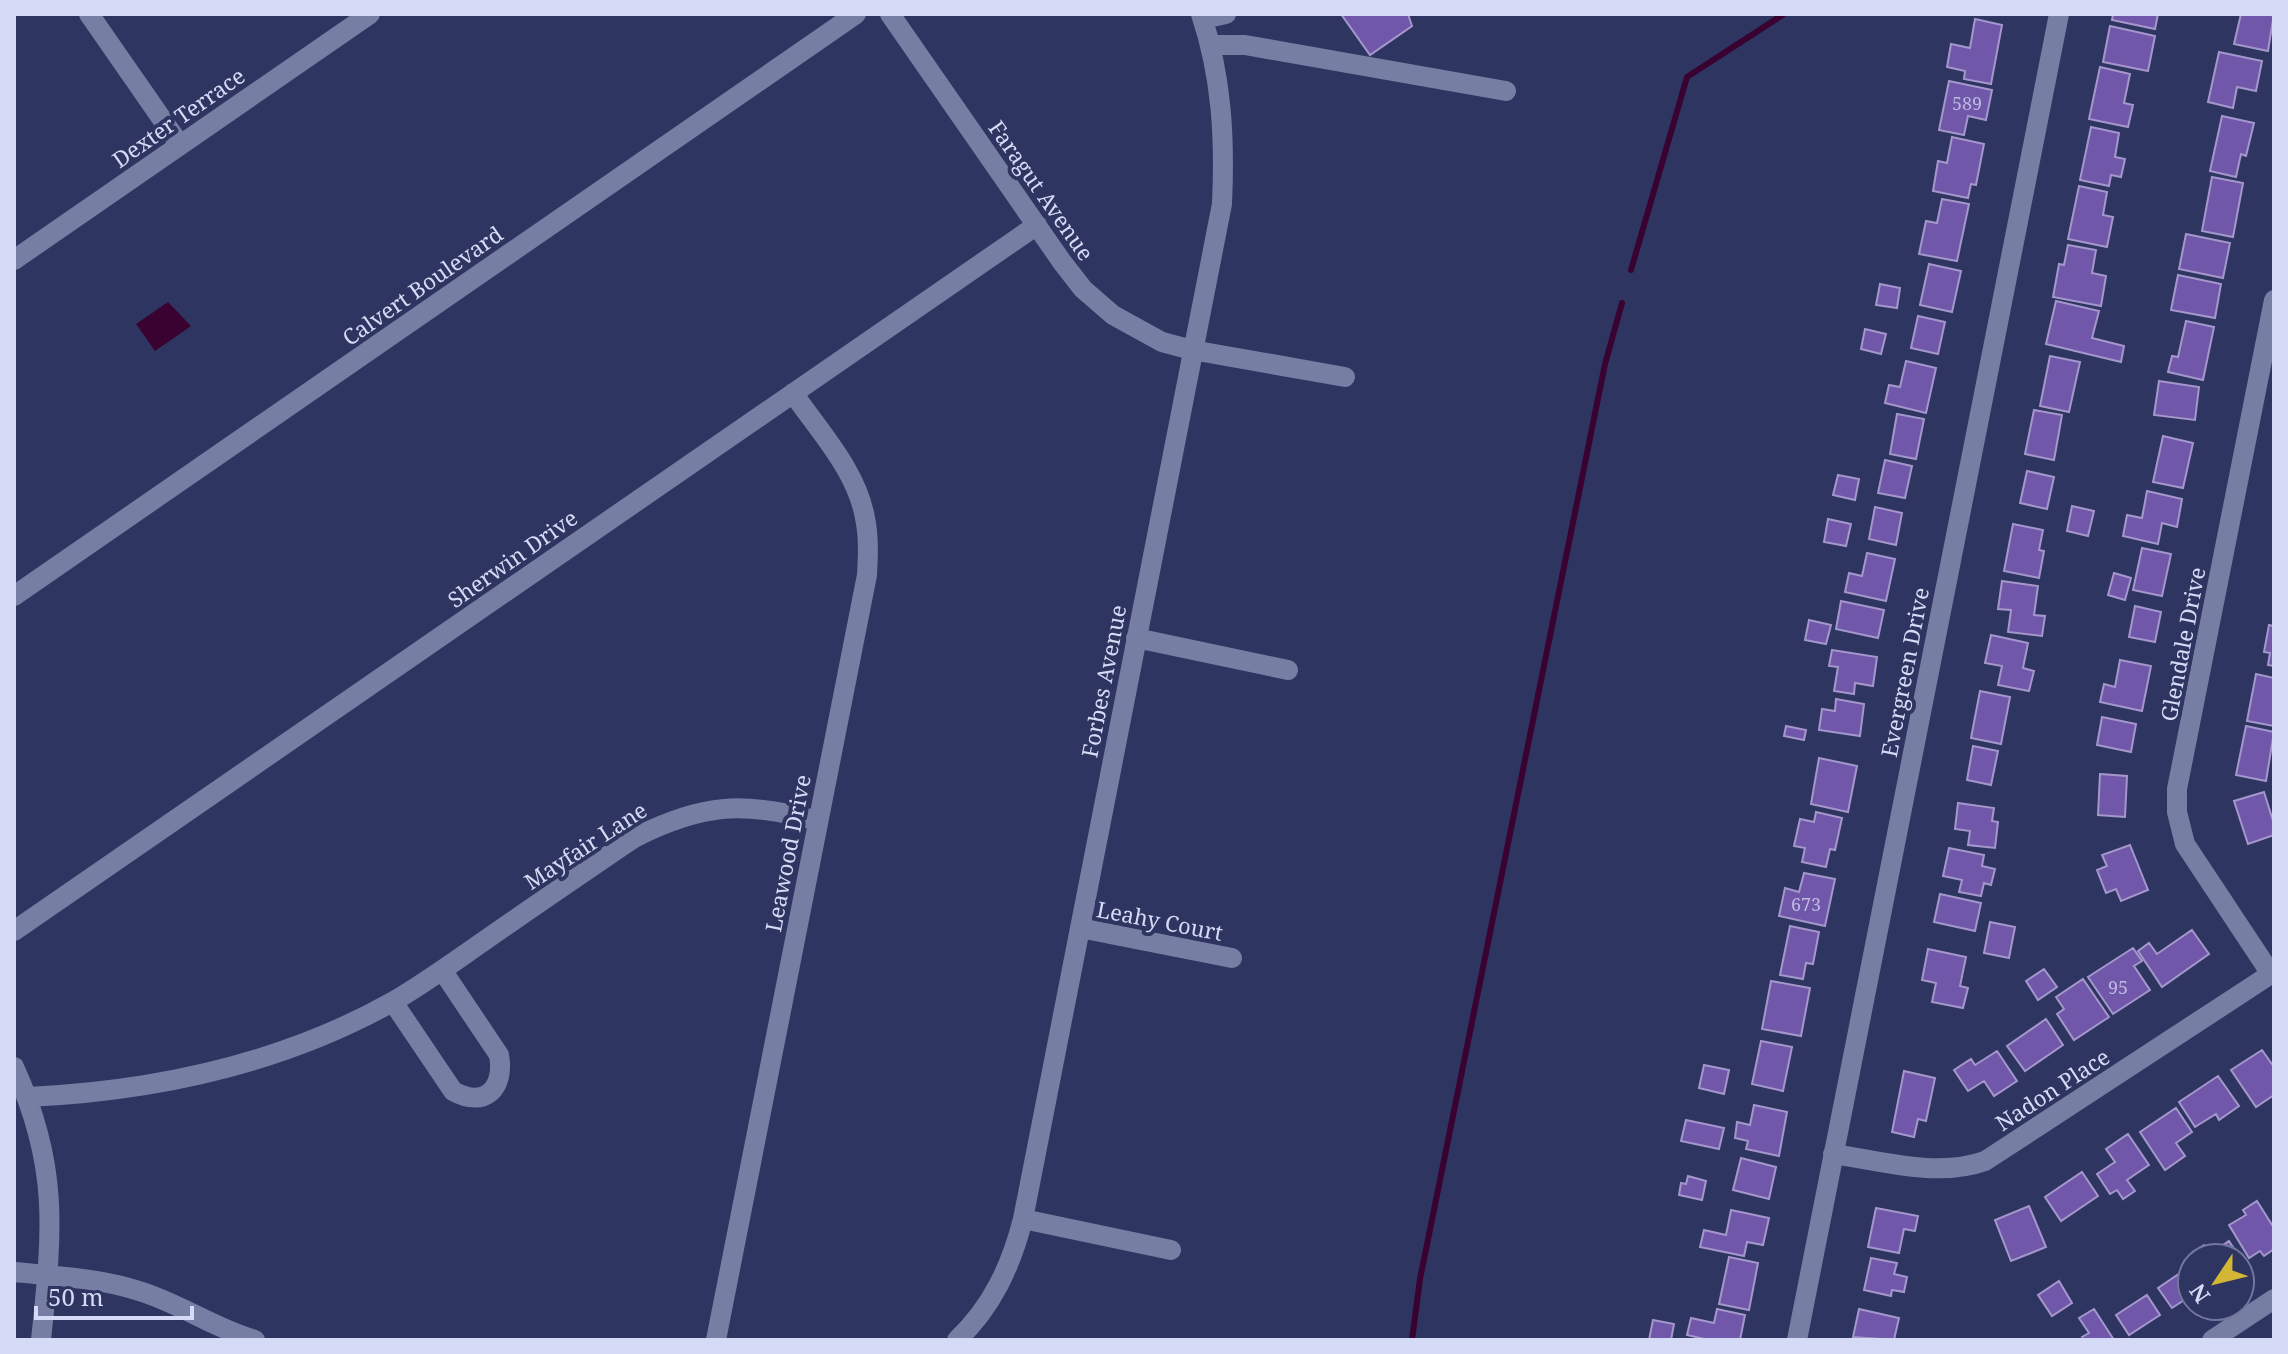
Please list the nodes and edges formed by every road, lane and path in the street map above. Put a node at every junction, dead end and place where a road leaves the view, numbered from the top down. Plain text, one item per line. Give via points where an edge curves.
1 (89, 14) edge
2 (370, 14) edge
3 (856, 14) edge
4 (890, 14) edge
5 (1226, 14) edge
6 (2059, 14) edge
7 (1202, 16) edge
8 (1211, 45) junction
9 (1506, 91) dead end
10 (180, 145) junction
11 (1037, 225) junction
12 (14, 260) edge
13 (2274, 300) edge
14 (1192, 350) junction
15 (1345, 377) dead end
16 (2265, 390) edge
17 (793, 393) junction
18 (14, 596) edge
19 (1136, 638) junction
20 (1288, 670) dead end
21 (818, 821) junction
22 (1080, 928) junction
23 (14, 931) edge
24 (1232, 958) dead end
25 (442, 970) junction
26 (2273, 973) edge
27 (393, 1002) junction
28 (14, 1067) edge
29 (28, 1097) junction
30 (1833, 1154) junction
31 (1023, 1219) junction
32 (1171, 1250) dead end
33 (14, 1272) edge
34 (47, 1275) junction
35 (2274, 1299) edge
36 (41, 1340) edge
37 (255, 1340) edge
38 (716, 1340) edge
39 (957, 1340) edge
40 (1797, 1340) edge
41 (2212, 1340) edge

1 - 10 street
2 - 10 street, Dexter Terrace
3 - 18 street, Calvert Boulevard
4 - 11 street, Faragut Avenue
5 - 7 street
6 - 30 street, Evergreen Drive
7 - 8 street, Forbes Avenue
8 - 9 street via 1245,45
8 - 14 street, Forbes Avenue via 1224,126 1222,204
10 - 12 street, Dexter Terrace
11 - 14 street, Faragut Avenue via 1083,289 1113,315 1162,342
11 - 17 street, Sherwin Drive
13 - 16 street, Glendale Drive
14 - 15 street, Faragut Avenue
14 - 19 street, Forbes Avenue
16 - 26 street, Glendale Drive via 2177,789 2177,812 2185,844
17 - 21 street, Leawood Drive via 857,491 868,545 867,575
17 - 23 street, Sherwin Drive
19 - 20 street
19 - 22 street, Forbes Avenue
21 - 25 street, Mayfair Lane via 742,808 700,811 666,822 634,838
21 - 38 street, Leawood Drive
22 - 24 street, Leahy Court
22 - 31 street, Forbes Avenue
25 - 27 street, Mayfair Lane
25 - 27 street via 499,1055 499,1083 491,1093 477,1098 453,1091
26 - 30 street, Nadon Place via 1985,1161 1941,1170
27 - 29 street, Mayfair Lane via 231,1067 130,1089
28 - 29 street
29 - 34 street via 49,1183
30 - 40 street, Evergreen Drive
31 - 32 street
31 - 39 street, Forbes Avenue via 992,1299
33 - 34 street
34 - 36 street
34 - 37 street via 137,1290
35 - 41 street

